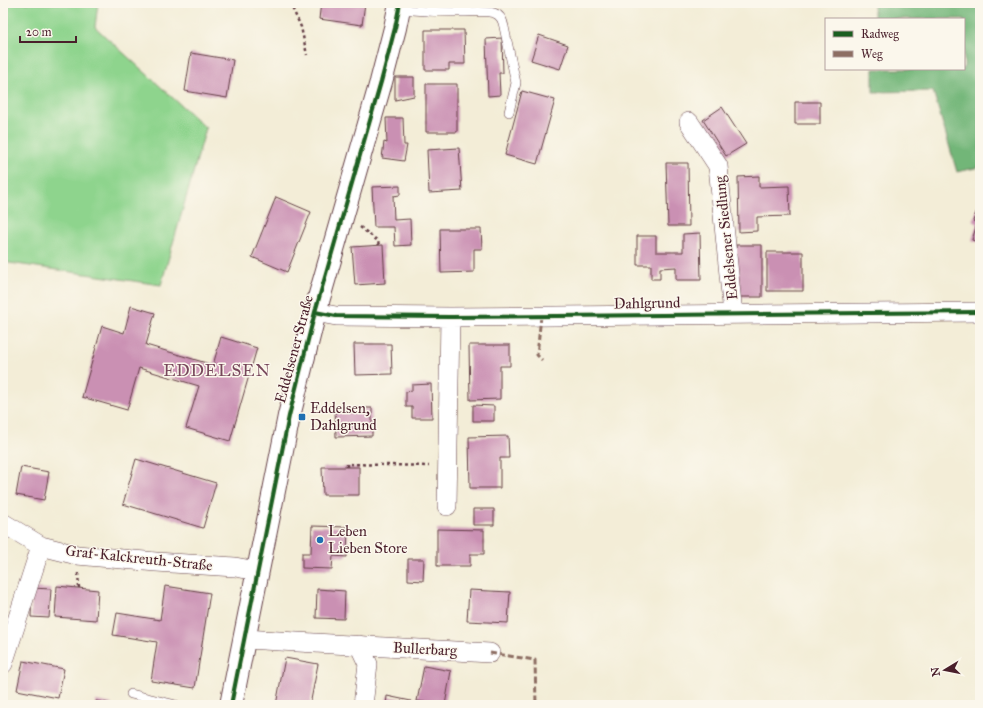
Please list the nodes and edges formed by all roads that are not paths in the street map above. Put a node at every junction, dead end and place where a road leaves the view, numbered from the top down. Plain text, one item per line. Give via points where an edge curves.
1 (399, 6) edge
2 (509, 112) dead end
3 (689, 122) dead end
4 (315, 312) junction
5 (980, 312) edge
6 (733, 314) junction
7 (450, 317) junction
8 (446, 506) dead end
9 (3, 523) edge
10 (41, 546) junction
11 (257, 571) junction
12 (244, 639) junction
13 (359, 646) junction
14 (490, 653) dead end
15 (3, 664) edge
16 (131, 694) dead end
17 (176, 705) edge
18 (231, 705) edge
19 (363, 705) edge

1 - 2 lane via 426,11 494,13 499,16 503,20 516,83
1 - 4 street, Eddelsener Straße via 381,82
3 - 6 street, Eddelsener Siedlung via 718,166
4 - 7 street, Dahlgrund via 336,316
4 - 11 street, Eddelsener Straße via 289,416
5 - 6 street, Dahlgrund
6 - 7 street, Dahlgrund
7 - 8 street
9 - 10 street, Graf-Kalckreuth-Straße
10 - 11 street, Graf-Kalckreuth-Straße via 77,555 235,567
10 - 15 street
11 - 12 street, Eddelsener Straße
12 - 13 street, Bullerbarg
12 - 18 street, Eddelsener Straße
13 - 14 street, Bullerbarg
13 - 19 street via 368,664
16 - 17 lane

